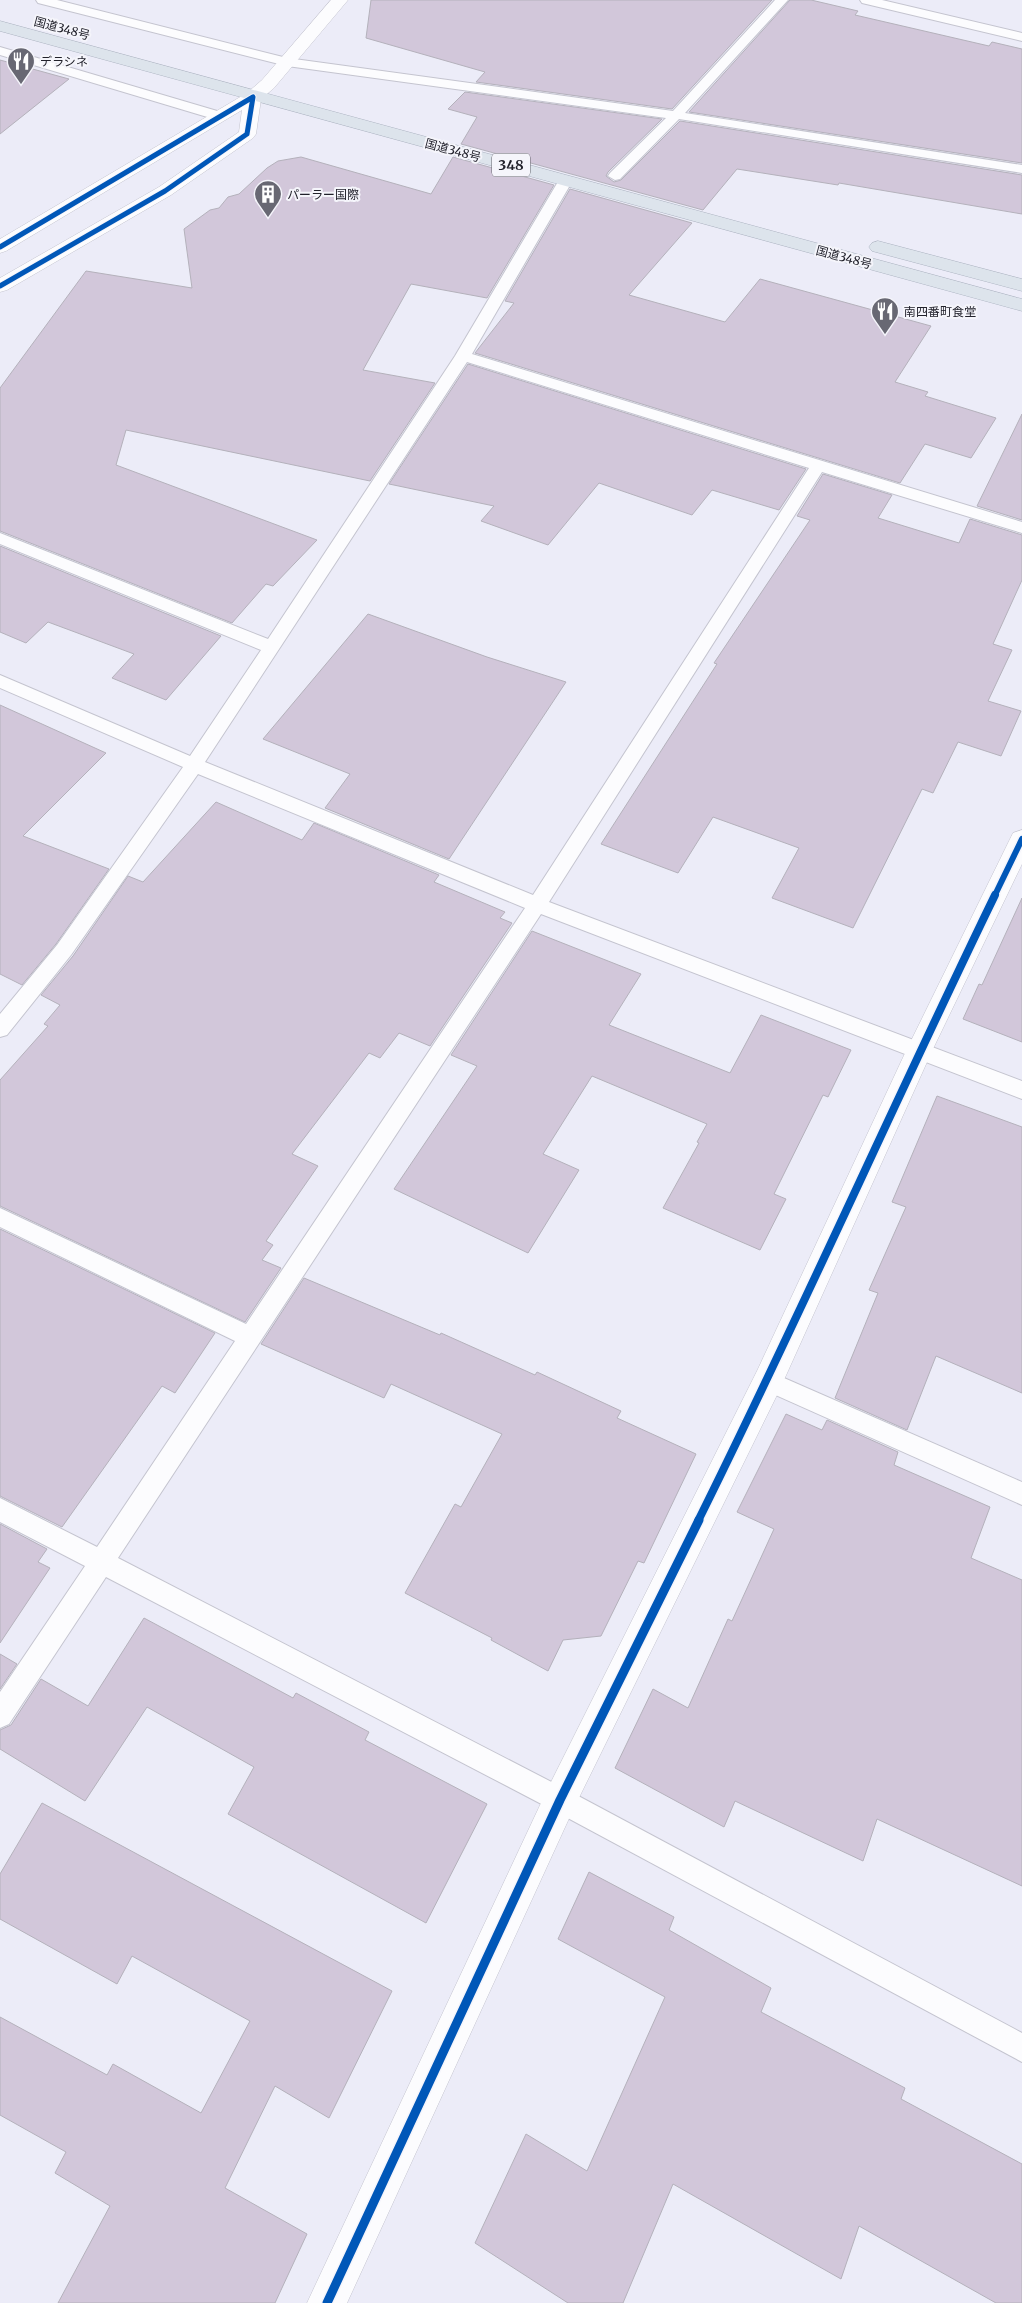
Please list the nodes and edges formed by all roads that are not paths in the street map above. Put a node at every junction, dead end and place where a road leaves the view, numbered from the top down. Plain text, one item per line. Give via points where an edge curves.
1 (42, 0) edge
2 (340, 0) edge
3 (782, 0) edge
4 (866, 0) edge
5 (106, 5) dead end
6 (0, 10) edge
7 (94, 14) junction
8 (0, 26) edge
9 (1022, 37) edge
10 (0, 51) edge
11 (287, 62) junction
12 (268, 84) junction
13 (253, 97) junction
14 (676, 114) junction
15 (219, 116) junction
16 (1022, 169) edge
17 (615, 176) junction
18 (566, 180) junction
19 (634, 182) dead end
20 (861, 242) dead end
21 (0, 247) edge
22 (1022, 285) edge
23 (0, 286) edge
24 (1022, 306) edge
25 (462, 356) junction
26 (818, 466) junction
27 (1022, 528) edge
28 (0, 538) edge
29 (271, 647) junction
30 (0, 681) edge
31 (194, 765) junction
32 (1022, 839) edge
33 (537, 905) junction
34 (0, 1029) edge
35 (919, 1051) junction
36 (1022, 1090) edge
37 (0, 1217) edge
38 (250, 1337) junction
39 (768, 1381) junction
40 (1022, 1494) edge
41 (0, 1509) edge
42 (102, 1561) junction
43 (0, 1715) edge
44 (560, 1800) junction
45 (1022, 2048) edge
46 (327, 2303) edge

1 - 7 lane
2 - 11 street
3 - 14 lane
4 - 9 lane
5 - 7 lane
6 - 12 highway, 国道348号 / 348
7 - 11 lane
8 - 13 highway, 国道348号 / 348
10 - 15 lane
11 - 12 street
11 - 14 lane
12 - 13 street
12 - 17 highway, 国道348号 / 348
13 - 15 street
13 - 18 highway, 国道348号 / 348
13 - 23 street via 246,134 165,191
14 - 16 lane
14 - 17 lane
15 - 21 street
17 - 19 highway, 国道348号 / 348
18 - 24 highway, 国道348号 / 348
18 - 25 lane
20 - 22 highway, 国道348号
25 - 26 lane
25 - 29 lane
26 - 27 lane
26 - 33 lane
28 - 29 lane
29 - 31 lane
30 - 31 lane
31 - 33 lane
31 - 34 lane via 64,950
32 - 35 street
33 - 35 lane
33 - 38 lane
35 - 36 lane
35 - 39 street
37 - 38 lane
38 - 42 lane
39 - 40 lane
39 - 44 street
41 - 42 lane
42 - 43 lane
42 - 44 lane
44 - 45 lane
44 - 46 street

